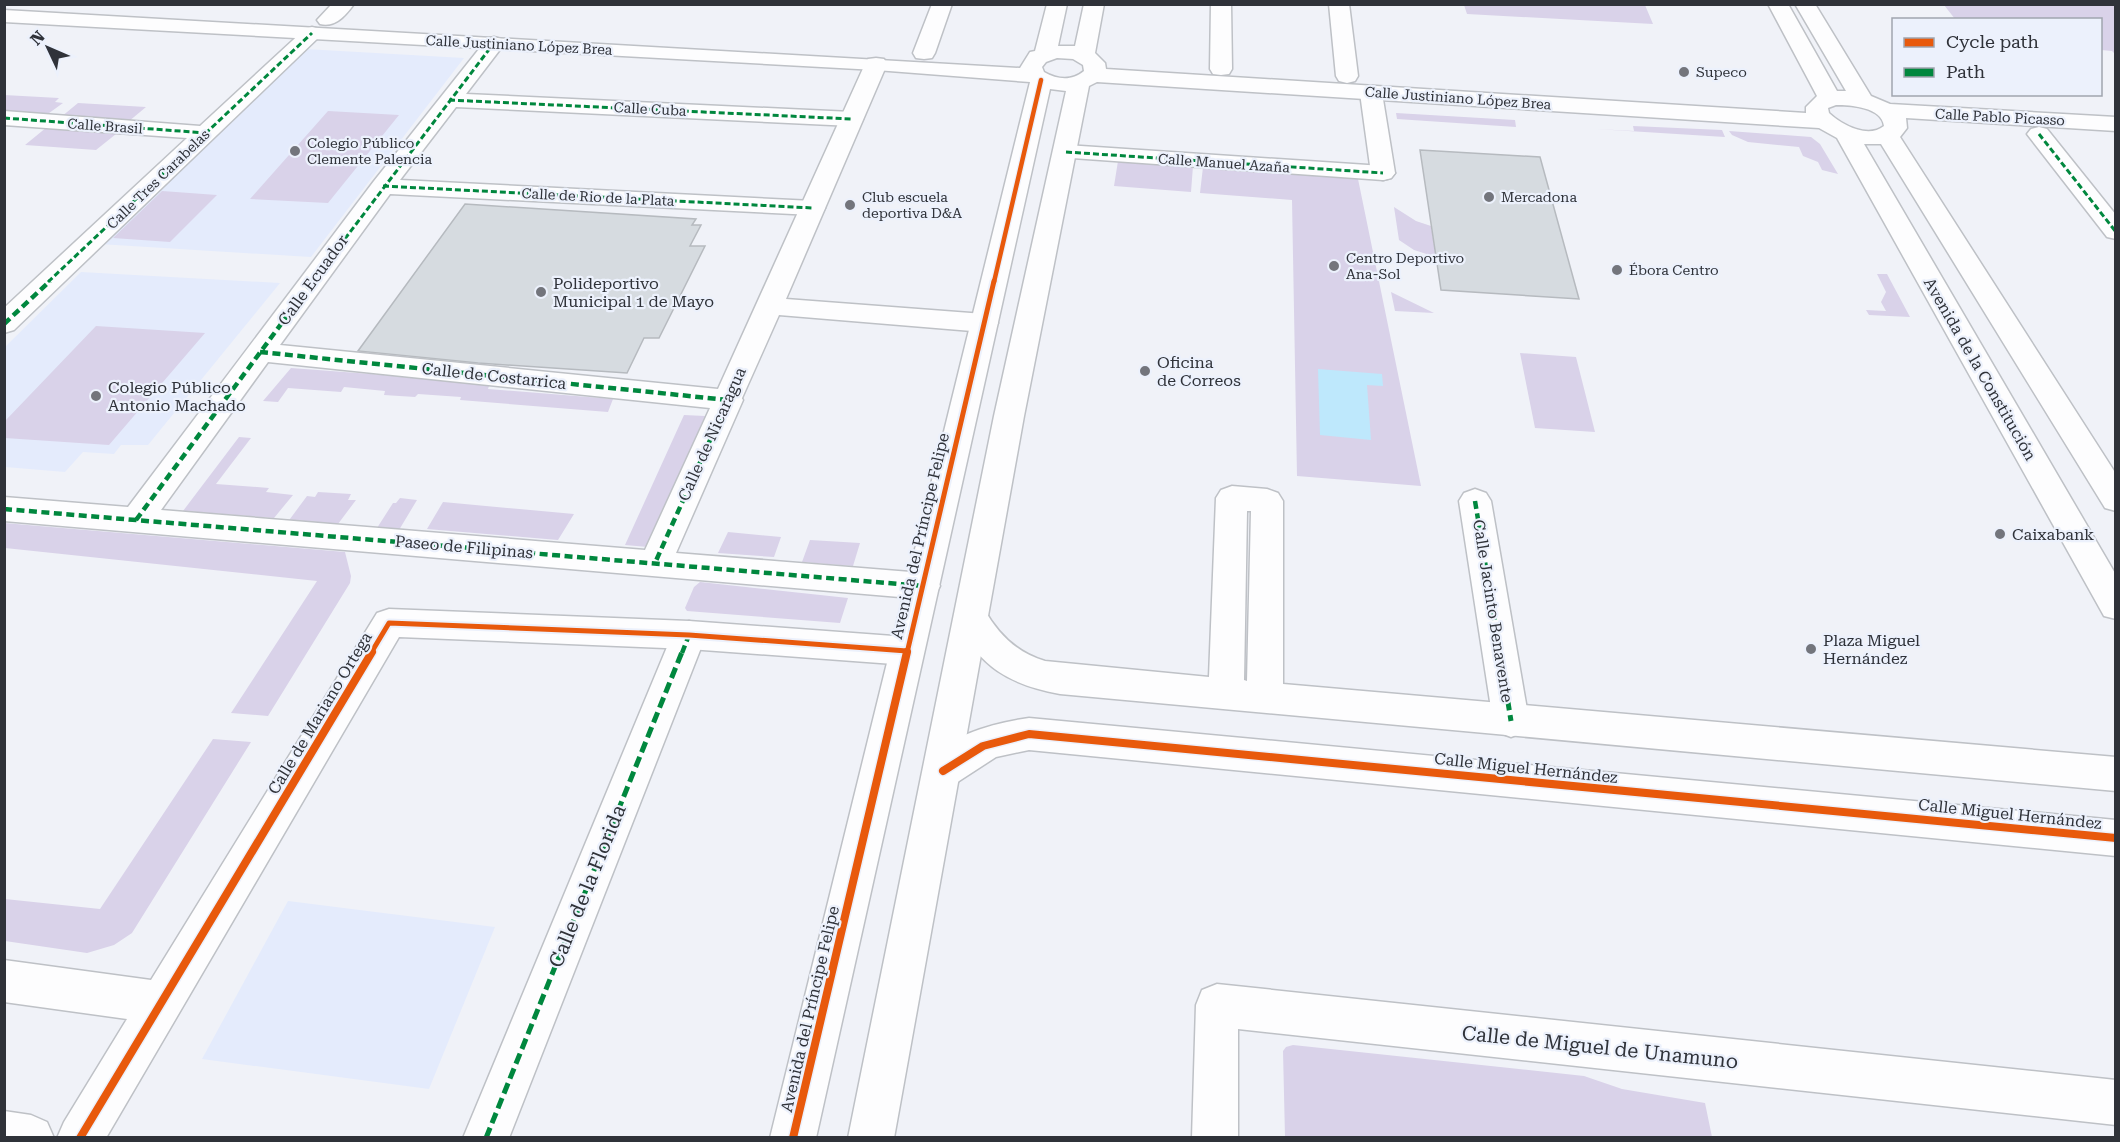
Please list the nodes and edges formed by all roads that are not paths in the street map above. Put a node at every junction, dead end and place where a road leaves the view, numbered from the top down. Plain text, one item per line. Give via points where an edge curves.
1 (20, 4) edge
2 (344, 4) edge
3 (942, 4) edge
4 (1057, 4) edge
5 (1094, 4) edge
6 (1221, 4) edge
7 (1339, 4) edge
8 (1778, 4) edge
9 (1805, 4) edge
10 (4, 16) edge
11 (320, 27) junction
12 (494, 43) junction
13 (924, 53) junction
14 (876, 64) junction
15 (1039, 67) junction
16 (1087, 68) junction
17 (1221, 69) junction
18 (1347, 76) junction
19 (1371, 93) junction
20 (449, 100) junction
21 (1862, 100) junction
22 (1829, 114) junction
23 (4, 118) edge
24 (852, 119) junction
25 (1890, 123) junction
26 (2115, 124) edge
27 (206, 133) junction
28 (2039, 134) junction
29 (2115, 139) edge
30 (1066, 152) junction
31 (383, 186) junction
32 (813, 208) junction
33 (2114, 227) edge
34 (769, 306) junction
35 (984, 323) junction
36 (4, 324) edge
37 (260, 352) junction
38 (728, 400) junction
39 (2115, 500) edge
40 (1475, 501) dead end
41 (4, 509) edge
42 (136, 520) junction
43 (655, 563) junction
44 (923, 586) junction
45 (2115, 606) edge
46 (972, 619) junction
47 (689, 635) junction
48 (907, 651) junction
49 (1226, 695) junction
50 (1265, 699) junction
51 (1511, 721) junction
52 (943, 771) junction
53 (2115, 774) edge
54 (2115, 838) edge
55 (4, 981) edge
56 (162, 1003) junction
57 (2112, 1110) edge
58 (4, 1134) edge
59 (30, 1137) edge
60 (80, 1137) edge
61 (486, 1137) edge
62 (793, 1137) edge
63 (871, 1137) edge
64 (1215, 1137) edge

1 - 11 street, Calle Justiniano López Brea
2 - 11 street, Calle Tres Carabelas
3 - 13 street
4 - 15 street, Avenida del Príncipe Felipe
5 - 16 street
6 - 17 street
7 - 18 street
8 - 22 street, Avenida de la Constitución
9 - 21 street
10 - 11 street, Calle Justiniano López Brea
11 - 12 street, Calle Justiniano López Brea
11 - 13 street, Calle Justiniano López Brea
11 - 27 street, Calle Tres Carabelas
12 - 14 street, Calle Justiniano López Brea
12 - 20 street, Calle Ecuador
13 - 15 street, Calle Justiniano López Brea
14 - 15 street, Calle Justiniano López Brea
14 - 24 street, Calle de Nicaragua
15 - 16 street via 1065,51
15 - 16 street via 1060,84
15 - 35 street, Avenida del Príncipe Felipe
16 - 17 street, Calle Justiniano López Brea
16 - 19 street, Calle Justiniano López Brea
16 - 30 street
17 - 18 street, Calle Justiniano López Brea
18 - 22 street, Calle Justiniano López Brea
19 - 22 street, Calle Justiniano López Brea
19 - 30 street, Calle Manuel Azaña via 1383,173
20 - 24 street, Calle Cuba
20 - 31 street, Calle Ecuador
21 - 22 street
21 - 25 street
22 - 25 street via 1868,137
22 - 45 street, Avenida de la Constitución
23 - 27 street, Calle Brasil
24 - 32 street, Calle de Nicaragua
25 - 26 street, Calle Pablo Picasso
25 - 28 street, Calle Pablo Picasso
25 - 39 street
27 - 36 street, Calle Tres Carabelas
28 - 29 street, Calle Pablo Picasso
28 - 33 street
30 - 46 street via 1009,416
31 - 32 street, Calle de Rio de la Plata
31 - 37 street, Calle Ecuador
32 - 34 street, Calle de Nicaragua
34 - 35 street
34 - 38 street, Calle de Nicaragua
35 - 44 street, Avenida del Príncipe Felipe
37 - 38 street, Calle de Costarrica
37 - 42 street, Calle Ecuador
38 - 43 street, Calle de Nicaragua
40 - 51 street, Calle Jacinto Benavente
41 - 42 street, Paseo de Filipinas
42 - 43 street, Paseo de Filipinas
43 - 44 street, Paseo de Filipinas
44 - 48 street, Avenida del Príncipe Felipe
46 - 49 street via 993,650 1009,663 1042,676
46 - 52 street
47 - 48 street, Calle de Mariano Ortega
47 - 56 street, Calle de Mariano Ortega via 389,623
47 - 61 street, Calle de la Florida
48 - 62 street, Avenida del Príncipe Felipe
49 - 50 street
49 - 50 street via 1232,498 1267,501
50 - 51 street
51 - 53 street
52 - 54 street, Calle Miguel Hernández via 983,744 1006,736 1037,735
52 - 63 street
55 - 56 street
56 - 60 street, Calle de Mariano Ortega
57 - 64 street, Calle de Miguel de Unamuno via 1217,1005
58 - 59 street

